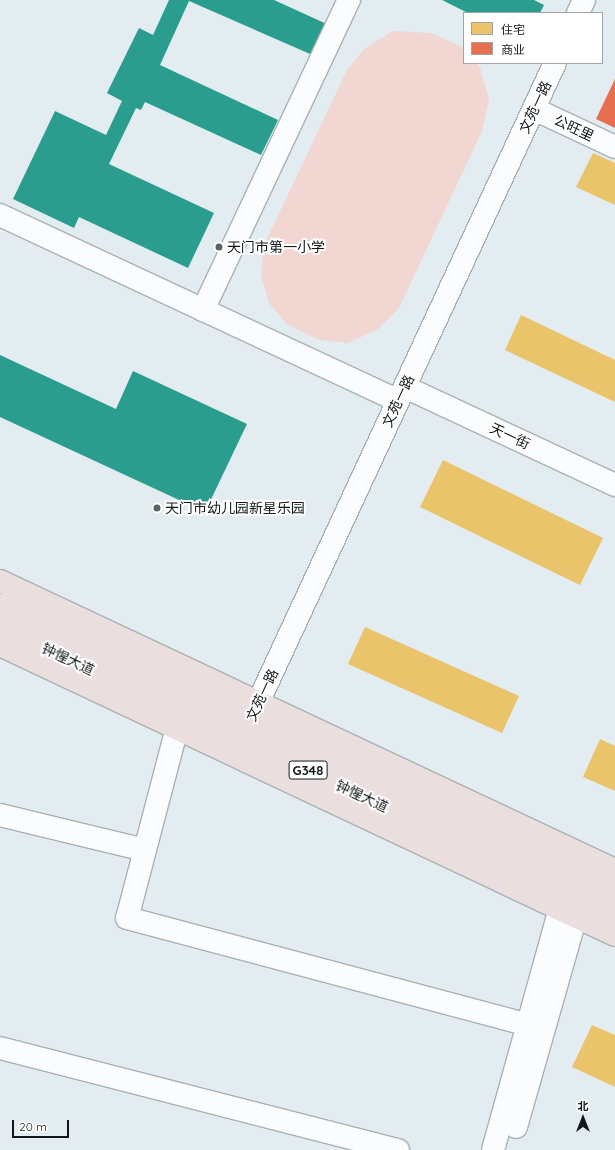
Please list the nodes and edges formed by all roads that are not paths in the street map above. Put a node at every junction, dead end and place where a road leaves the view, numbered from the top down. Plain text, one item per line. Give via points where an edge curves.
1 (349, 0) edge
2 (584, 0) edge
3 (578, 12) edge
4 (555, 64) edge
5 (534, 109) junction
6 (615, 147) edge
7 (0, 215) edge
8 (203, 310) junction
9 (402, 394) junction
10 (615, 485) edge
11 (0, 581) edge
12 (0, 605) edge
13 (0, 627) edge
14 (0, 645) edge
15 (250, 721) junction
16 (177, 728) junction
17 (0, 815) edge
18 (145, 850) junction
19 (615, 870) edge
20 (615, 892) edge
21 (568, 913) junction
22 (615, 914) edge
23 (615, 935) edge
24 (528, 1025) junction
25 (0, 1048) edge
26 (398, 1150) edge
27 (493, 1150) edge
28 (510, 1150) edge

1 - 8 street
2 - 3 street
4 - 5 street, 文苑一路
5 - 6 street, 公旺里
5 - 9 street, 文苑一路
7 - 8 street, 天一街
8 - 9 street, 天一街
9 - 10 street, 天一街
9 - 15 street, 文苑一路
11 - 15 highway
12 - 15 highway, 钟惺大道 / G348
13 - 15 highway, 钟惺大道 / G348
14 - 16 highway
15 - 19 highway
15 - 20 highway, 钟惺大道 / G348
15 - 22 highway, 钟惺大道 / G348
16 - 18 street
16 - 21 highway
17 - 18 street
18 - 24 street via 127,918
21 - 23 highway
21 - 24 street
21 - 28 street
24 - 27 street
25 - 26 street

